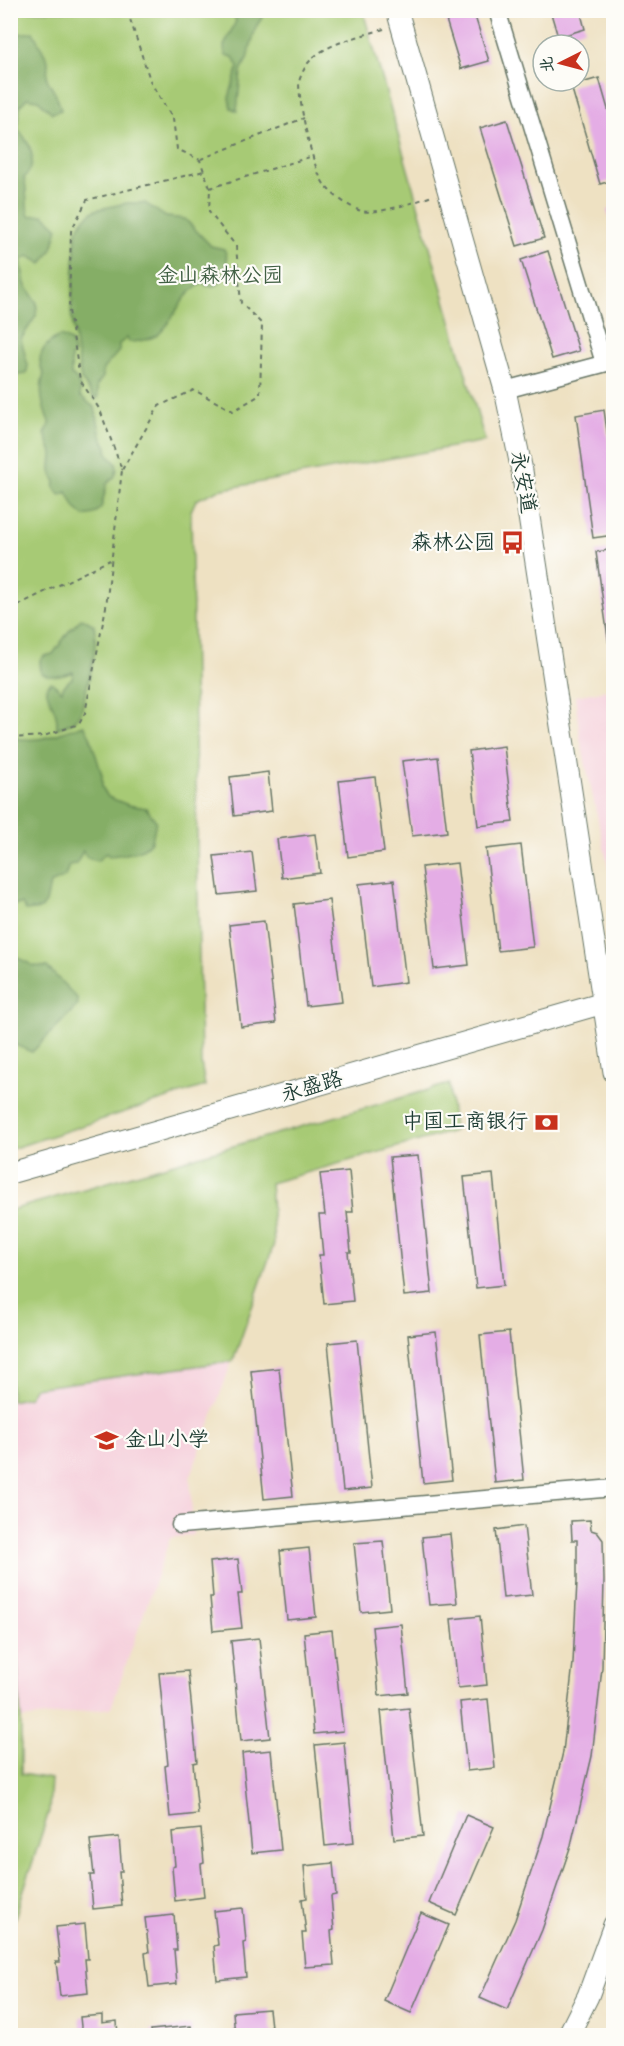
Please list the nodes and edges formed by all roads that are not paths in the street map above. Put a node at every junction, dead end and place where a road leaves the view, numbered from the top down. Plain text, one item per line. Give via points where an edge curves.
1 (497, 10) edge
2 (399, 17) edge
3 (609, 362) edge
4 (505, 390) junction
5 (609, 1008) edge
6 (614, 1072) edge
7 (10, 1173) edge
8 (10, 1185) edge
9 (614, 1488) edge
10 (180, 1525) dead end
11 (614, 1925) edge
12 (568, 2036) edge

1 - 3 street
2 - 4 main road, 永安道
3 - 4 street
4 - 5 main road, 永安道 via 522,471
5 - 6 main road, 永安道
5 - 7 main road, 永盛路
5 - 8 main road, 永盛路
9 - 10 street
11 - 12 main road via 588,1996

